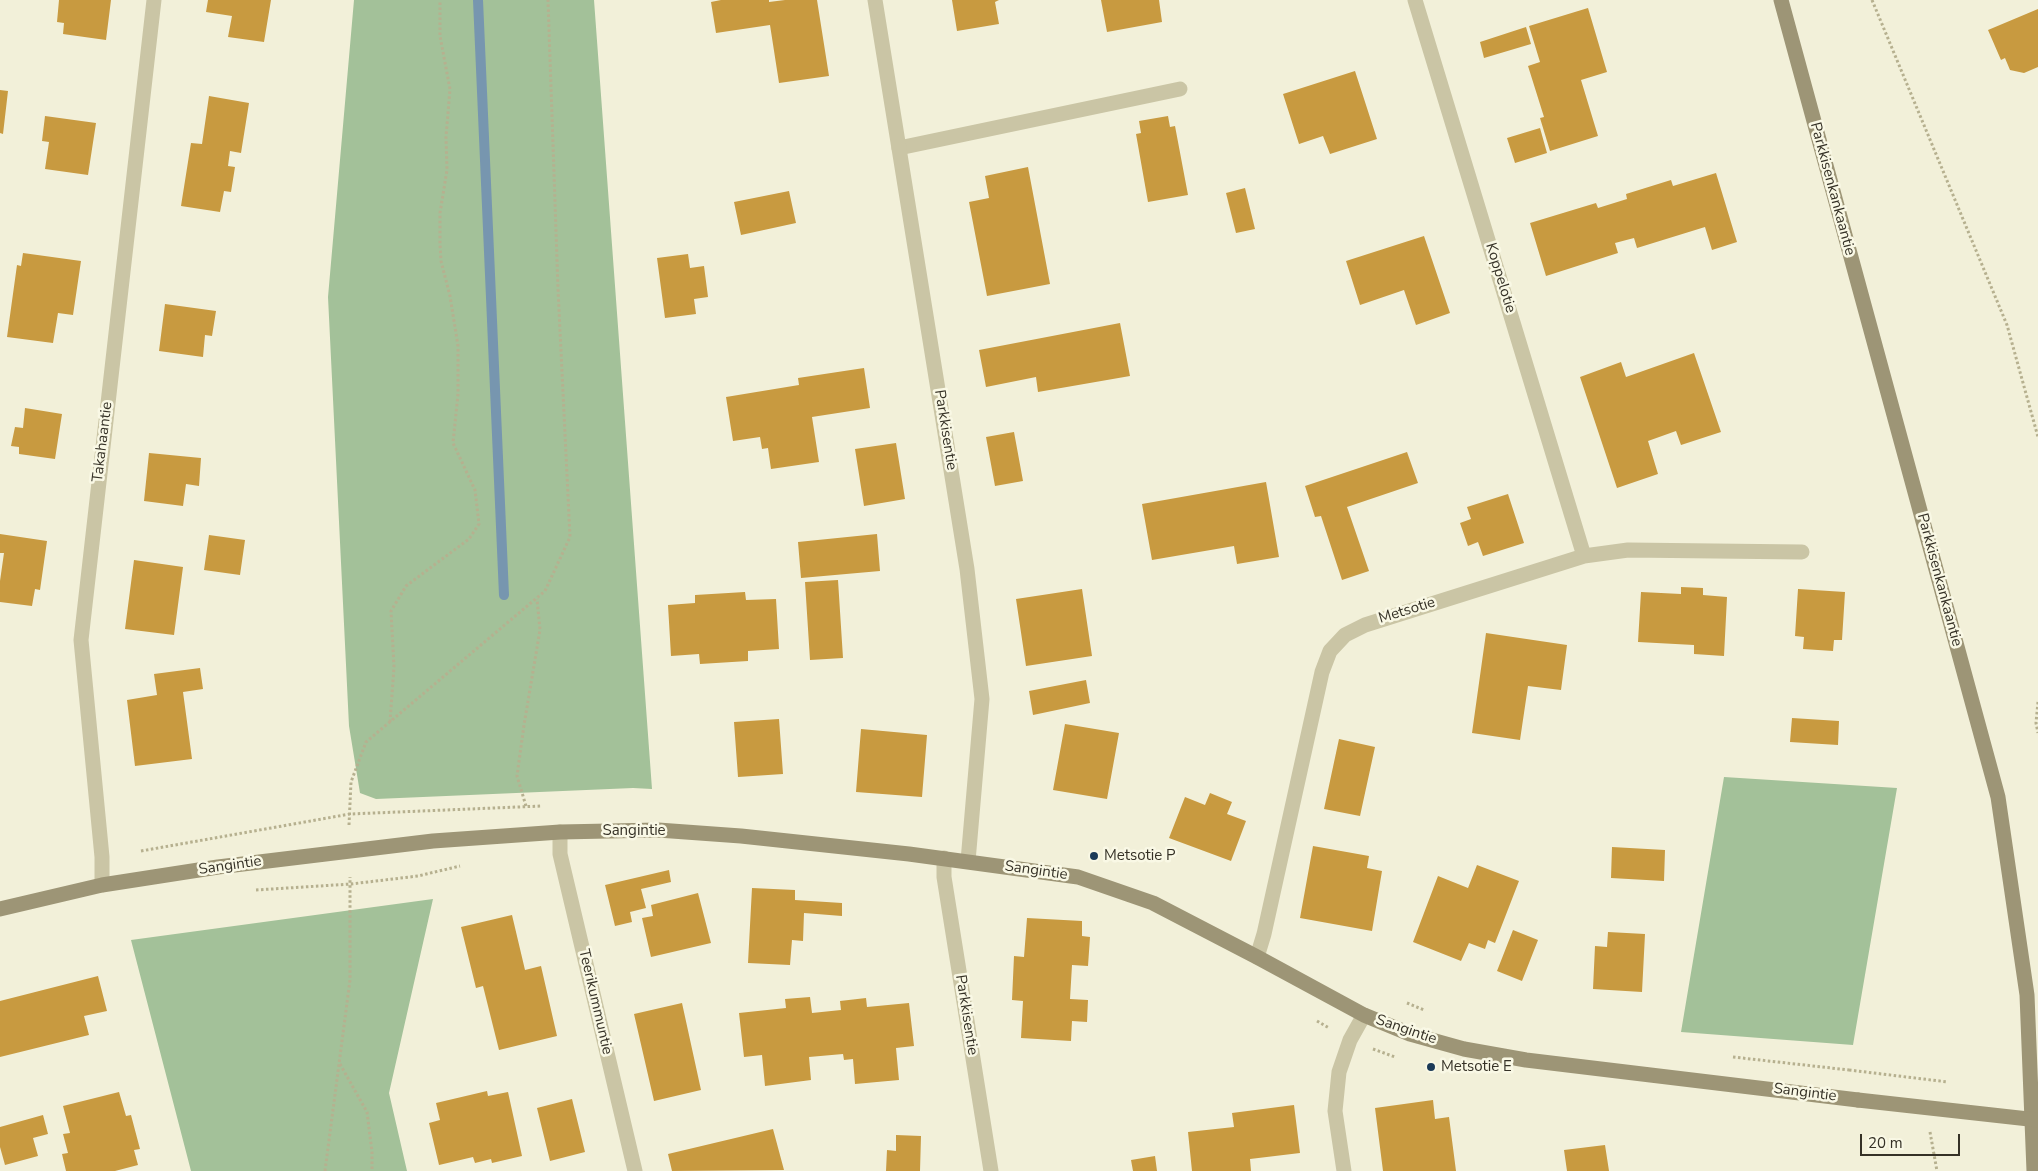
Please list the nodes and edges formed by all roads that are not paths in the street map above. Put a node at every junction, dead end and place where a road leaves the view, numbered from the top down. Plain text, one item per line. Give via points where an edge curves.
1 (154, 0) edge
2 (875, 0) edge
3 (1415, 0) edge
4 (1781, 0) edge
5 (1180, 89) dead end
6 (899, 148) junction
7 (1802, 552) dead end
8 (1584, 556) junction
9 (560, 832) junction
10 (944, 858) junction
11 (968, 861) junction
12 (102, 885) junction
13 (0, 909) edge
14 (1257, 957) junction
15 (1364, 1015) junction
16 (2038, 1120) edge
17 (635, 1171) edge
18 (991, 1171) edge
19 (1344, 1171) edge
20 (2034, 1171) edge

1 - 12 street, Takahaantie via 80,640 102,857
2 - 6 street, Parkkisentie
3 - 8 street, Koppelotie
4 - 20 street, Parkkisenkankaantie via 1998,797 2027,995
5 - 6 street
6 - 11 street, Parkkisentie via 967,569 982,699
7 - 8 street, Metsotie via 1628,550
8 - 14 street, Metsotie via 1365,625 1345,635 1330,650 1322,672
9 - 10 street, Sangintie via 658,830
9 - 12 street, Sangintie via 348,850
9 - 17 street, Teerikummuntie via 560,854
10 - 11 street, Sangintie
10 - 18 street, Parkkisentie via 945,887
11 - 14 street, Sangintie via 1078,877 1153,903
12 - 13 street, Sangintie
14 - 15 street, Sangintie
15 - 16 street, Sangintie, bridge via 1410,1034 1464,1049 1518,1058
15 - 19 street via 1350,1040 1339,1072 1335,1111

